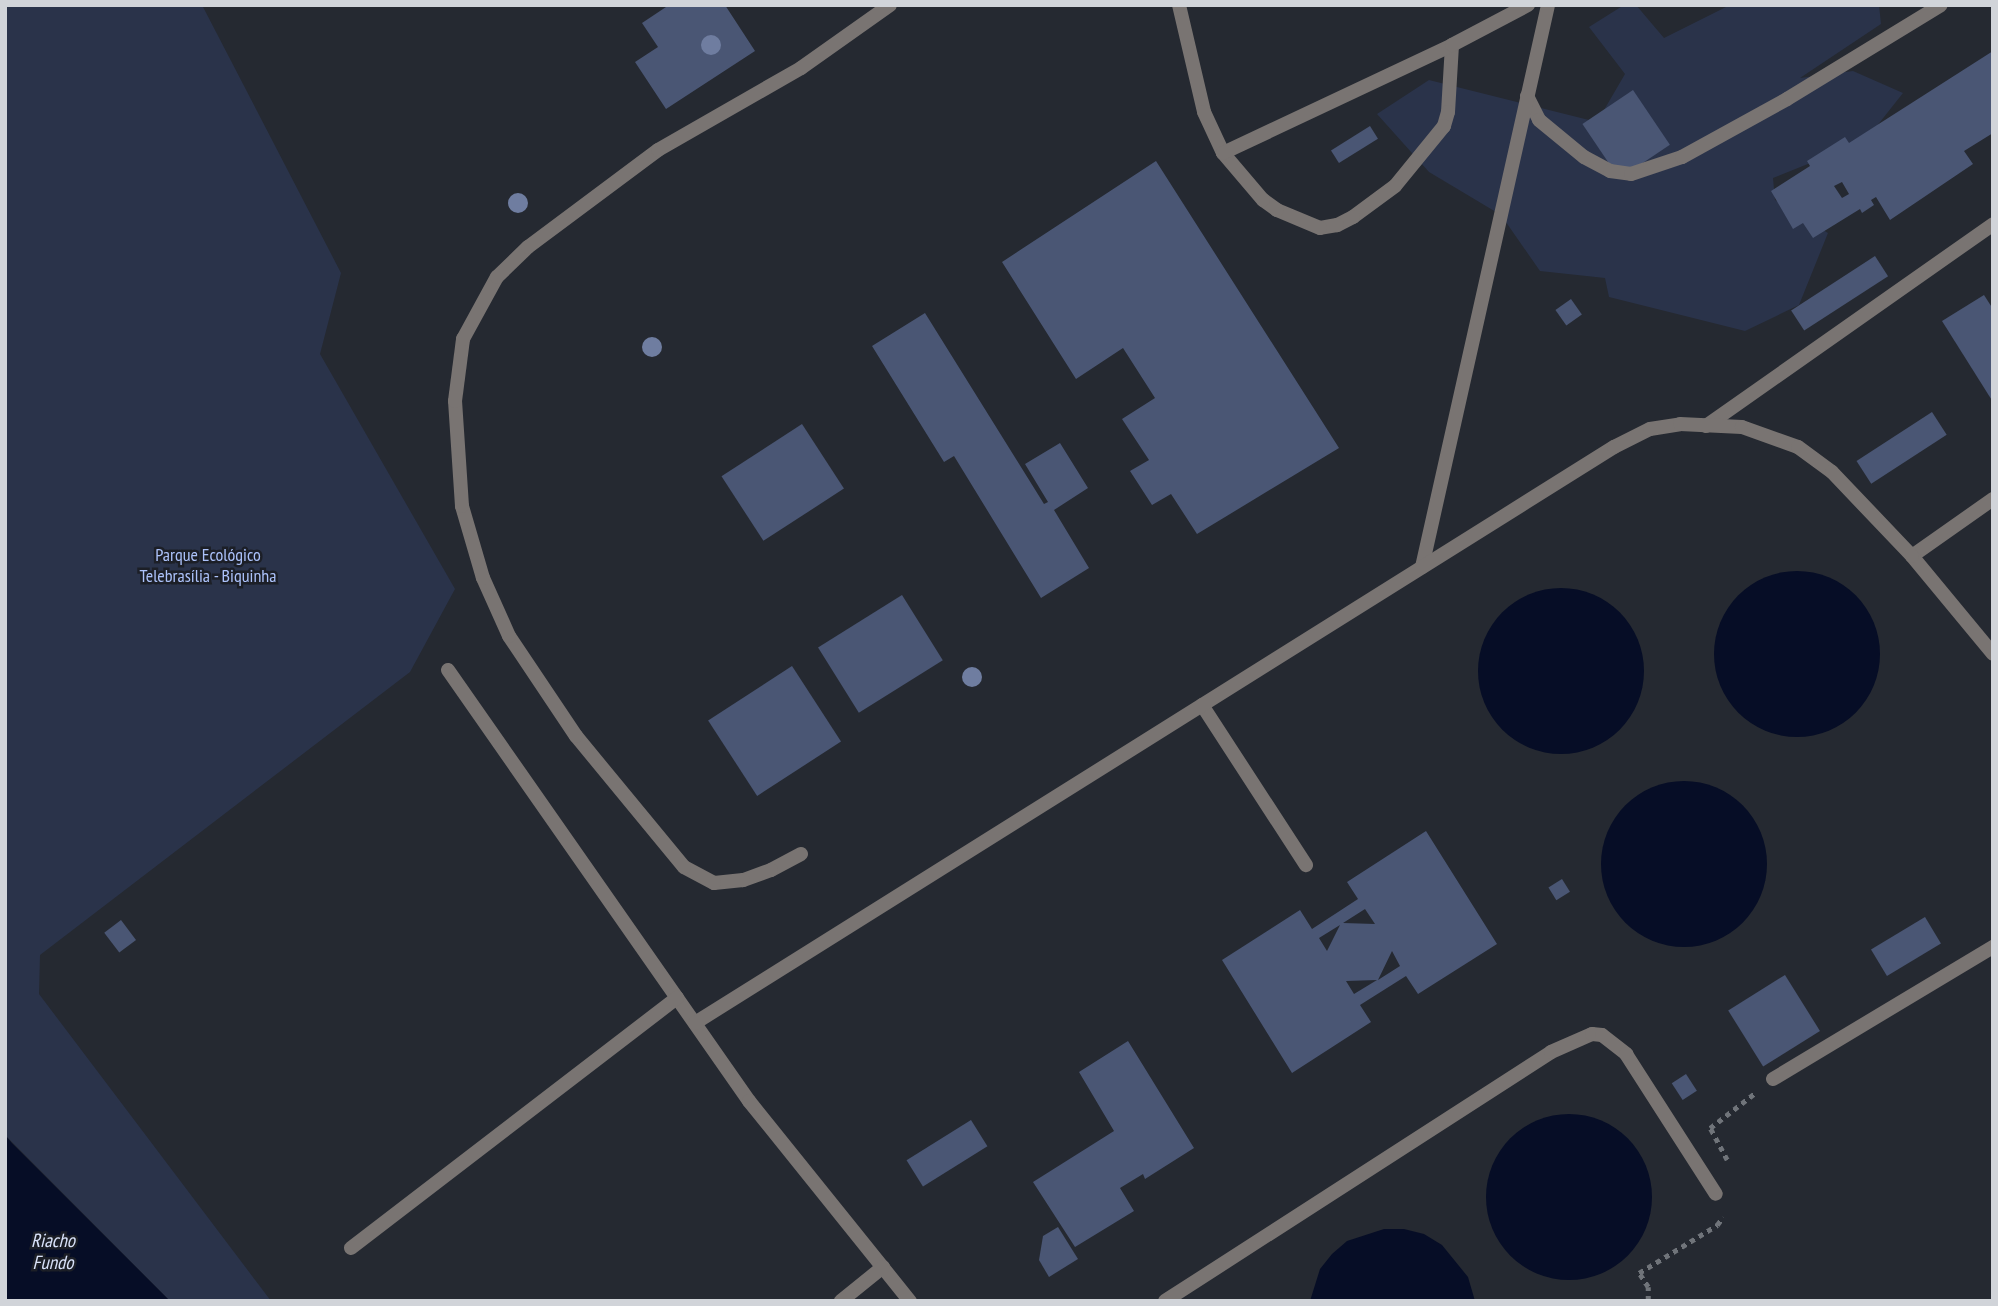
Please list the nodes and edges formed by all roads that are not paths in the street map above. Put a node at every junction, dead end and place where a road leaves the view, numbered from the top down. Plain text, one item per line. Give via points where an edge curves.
1 (890, 5) edge
2 (1179, 5) edge
3 (1528, 5) edge
4 (1548, 5) edge
5 (1941, 5) edge
6 (1452, 45) junction
7 (1527, 96) junction
8 (1223, 153) junction
9 (1993, 225) edge
10 (1706, 426) junction
11 (1993, 499) edge
12 (1912, 556) junction
13 (1422, 568) junction
14 (1993, 654) edge
15 (448, 670) dead end
16 (1202, 705) junction
17 (801, 854) dead end
18 (1306, 865) dead end
19 (1993, 947) edge
20 (677, 998) junction
21 (695, 1023) junction
22 (1773, 1079) dead end
23 (1716, 1194) dead end
24 (351, 1248) dead end
25 (883, 1267) junction
26 (841, 1301) edge
27 (910, 1301) edge
28 (1165, 1301) edge

1 - 17 lane via 801,68 658,150 528,247 497,277 463,339 455,401 462,506 483,578 509,636 576,736 684,867 714,883 743,880
2 - 8 lane via 1204,112
3 - 6 lane
4 - 7 lane
5 - 7 lane via 1682,157 1631,174 1610,171 1584,157 1539,120
6 - 8 lane
6 - 8 lane via 1444,125 1395,186 1345,221 1320,228 1277,210
7 - 13 lane
9 - 10 lane
10 - 12 lane via 1742,428 1798,447 1832,472
10 - 13 lane via 1650,429 1614,447
11 - 12 lane
12 - 14 lane
13 - 16 lane
15 - 20 lane
16 - 18 lane
16 - 21 lane
19 - 22 lane
20 - 21 lane
20 - 24 lane
21 - 25 lane via 749,1101
23 - 28 lane via 1626,1054 1602,1035 1592,1034 1551,1052
25 - 26 lane
25 - 27 lane

